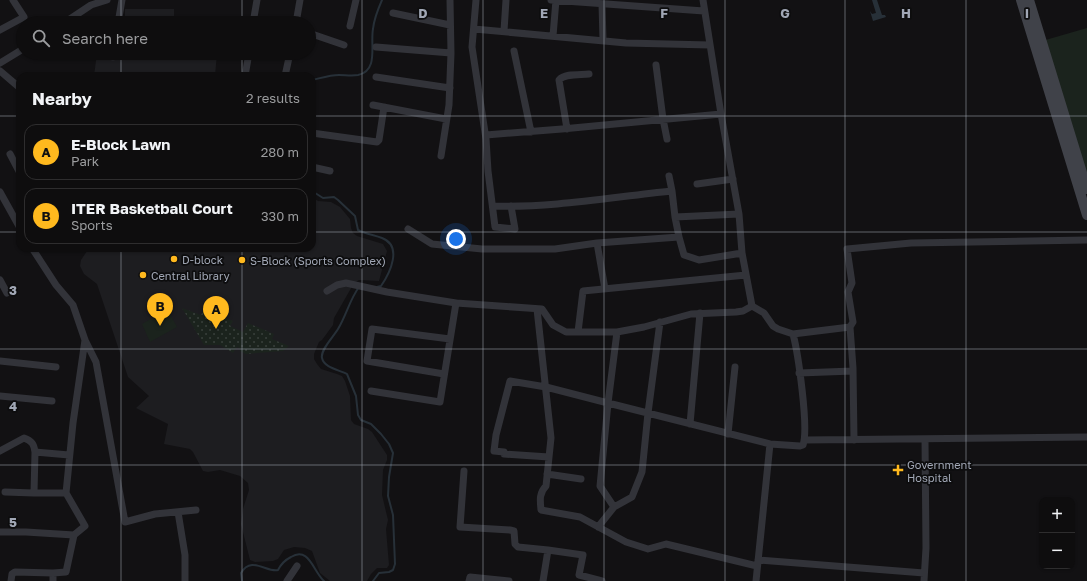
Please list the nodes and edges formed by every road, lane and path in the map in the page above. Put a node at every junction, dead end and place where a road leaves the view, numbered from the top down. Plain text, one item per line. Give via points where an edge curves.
1 (13, 0) edge
2 (107, 0) edge
3 (122, 0) edge
4 (257, 0) edge
5 (300, 0) edge
6 (356, 0) edge
7 (449, 0) edge
8 (476, 0) edge
9 (506, 0) edge
10 (552, 0) edge
11 (556, 0) edge
12 (703, 0) edge
13 (1021, 0) edge
14 (1029, 0) edge
15 (588, 2) edge
16 (602, 4) junction
17 (704, 11) junction
18 (393, 13) dead end
19 (23, 16) edge
20 (74, 16) edge
21 (119, 16) edge
22 (254, 16) edge
23 (297, 16) edge
24 (16, 21) edge
25 (450, 25) junction
26 (350, 26) dead end
27 (474, 28) junction
28 (0, 30) edge
29 (504, 31) junction
30 (316, 35) edge
31 (553, 36) junction
32 (603, 40) junction
33 (344, 45) dead end
34 (710, 45) junction
35 (376, 48) dead end
36 (514, 51) dead end
37 (451, 53) junction
38 (16, 54) edge
39 (248, 60) edge
40 (289, 60) edge
41 (0, 64) edge
42 (656, 65) dead end
43 (0, 71) edge
44 (246, 72) edge
45 (287, 72) edge
46 (589, 74) dead end
47 (376, 77) dead end
48 (16, 85) edge
49 (450, 88) junction
50 (373, 105) dead end
51 (384, 107) junction
52 (721, 114) junction
53 (446, 119) junction
54 (663, 119) junction
55 (567, 129) junction
56 (530, 132) junction
57 (316, 134) edge
58 (486, 135) junction
59 (667, 139) dead end
60 (10, 154) dead end
61 (440, 156) dead end
62 (16, 165) edge
63 (316, 168) edge
64 (330, 171) dead end
65 (669, 176) dead end
66 (733, 179) junction
67 (697, 184) dead end
68 (1087, 189) edge
69 (672, 191) junction
70 (0, 192) edge
71 (2, 203) edge
72 (493, 206) junction
73 (511, 206) junction
74 (739, 214) junction
75 (1087, 215) edge
76 (675, 217) junction
77 (16, 222) edge
78 (408, 229) dead end
79 (679, 237) junction
80 (1087, 240) edge
81 (597, 243) junction
82 (35, 252) edge
83 (742, 253) junction
84 (746, 275) junction
85 (0, 280) edge
86 (605, 289) junction
87 (327, 291) dead end
88 (7, 293) dead end
89 (456, 303) junction
90 (752, 306) junction
91 (536, 309) junction
92 (700, 313) junction
93 (660, 322) junction
94 (850, 327) junction
95 (578, 332) junction
96 (617, 332) junction
97 (793, 334) junction
98 (450, 339) junction
99 (85, 340) junction
100 (0, 361) edge
101 (56, 367) dead end
102 (735, 367) dead end
103 (853, 371) junction
104 (799, 373) junction
105 (444, 374) junction
106 (546, 387) junction
107 (370, 391) dead end
108 (0, 396) edge
109 (52, 401) dead end
110 (608, 403) junction
111 (648, 413) junction
112 (690, 424) junction
113 (728, 434) junction
114 (1087, 437) edge
115 (925, 439) junction
116 (805, 440) junction
117 (854, 440) junction
118 (770, 444) junction
119 (0, 451) edge
120 (35, 452) junction
121 (69, 455) junction
122 (549, 457) junction
123 (464, 471) dead end
124 (547, 474) junction
125 (581, 479) dead end
126 (5, 492) dead end
127 (34, 493) junction
128 (66, 493) junction
129 (614, 507) junction
130 (196, 510) dead end
131 (178, 512) junction
132 (598, 527) junction
133 (0, 532) edge
134 (74, 535) junction
135 (548, 550) junction
136 (757, 563) junction
137 (297, 566) dead end
138 (52, 573) junction
139 (924, 573) junction
140 (11, 581) edge
141 (53, 581) edge
142 (185, 581) edge
143 (287, 581) edge
144 (469, 581) edge
145 (509, 581) edge
146 (543, 581) edge
147 (602, 581) edge
148 (756, 581) edge
149 (924, 581) edge

1 - 19 street
2 - 20 street via 91,5
3 - 21 street
4 - 22 street
5 - 23 street
6 - 26 street
7 - 25 street
8 - 27 street
9 - 29 street
10 - 11 street
11 - 15 street
11 - 31 street
12 - 17 street
13 - 75 main road
14 - 68 main road
15 - 16 street
16 - 17 street
16 - 32 street
17 - 34 street
18 - 25 street
24 - 28 street
25 - 37 street
27 - 29 street
27 - 58 street via 472,47
29 - 31 street
30 - 33 street
31 - 32 street
32 - 34 street
34 - 52 street
35 - 37 street
36 - 56 street
37 - 49 street
38 - 41 street
39 - 44 street
40 - 45 street
42 - 54 street
43 - 48 street
46 - 55 street via 565,76 559,80
47 - 49 street
49 - 53 street
50 - 51 street
51 - 53 street
51 - 57 street via 377,142
52 - 54 street
52 - 66 street
53 - 61 street
54 - 55 street
54 - 59 street
55 - 56 street
56 - 58 street
58 - 72 street
60 - 62 street
63 - 64 street
65 - 69 street
66 - 67 street
66 - 74 street
69 - 73 street via 568,204
69 - 76 street
70 - 71 street
71 - 77 street
72 - 73 street
72 - 73 street via 495,227 515,229
74 - 76 street
74 - 83 street
76 - 79 street
78 - 81 street via 432,244 482,249 555,249
79 - 81 street
79 - 83 street via 684,255 699,260
80 - 94 street via 910,243 847,249 852,282 848,292 853,322
81 - 86 street
82 - 99 street via 56,285 73,305
83 - 84 street
84 - 86 street
84 - 90 street
85 - 88 street
86 - 95 street via 583,291
87 - 89 street via 337,285 350,284
89 - 91 street
89 - 98 street
90 - 92 street via 736,312
90 - 97 street via 764,313 773,326
91 - 95 street via 542,310 553,325 566,332
91 - 106 street
92 - 93 street
92 - 112 street
93 - 96 street via 644,328
93 - 111 street
94 - 97 street
94 - 103 street
95 - 96 street
96 - 110 street
97 - 104 street
98 - 105 street
98 - 105 street via 372,329 367,361
99 - 121 street
99 - 131 street via 96,362 125,522 155,514
100 - 101 street
102 - 113 street
103 - 104 street
103 - 117 street
104 - 116 street
105 - 107 street via 440,402
106 - 110 street
106 - 122 street via 551,438
106 - 122 street via 510,381 494,451
108 - 109 street
110 - 111 street
110 - 129 street via 600,486
111 - 112 street
111 - 129 street via 642,472 632,497
112 - 113 street
113 - 118 street
114 - 115 street
115 - 117 street
115 - 139 street
116 - 117 street
116 - 118 street via 800,446
118 - 136 street
119 - 120 street via 24,438 31,441
120 - 121 street
120 - 127 street
121 - 128 street
122 - 124 street
123 - 135 street via 460,527 514,531 515,544 518,547
124 - 125 street
124 - 132 street via 546,486 540,498 541,510 580,517
126 - 127 street
127 - 128 street
128 - 134 street via 85,526
129 - 132 street
130 - 131 street
131 - 142 street via 185,555
132 - 136 street via 626,542 648,549 666,544
133 - 134 street
134 - 138 street via 66,572
135 - 146 street
135 - 147 street via 583,555 579,575
136 - 139 street
136 - 148 street
137 - 143 street
138 - 140 street via 15,572
138 - 141 street
139 - 149 street
144 - 145 street via 470,577

